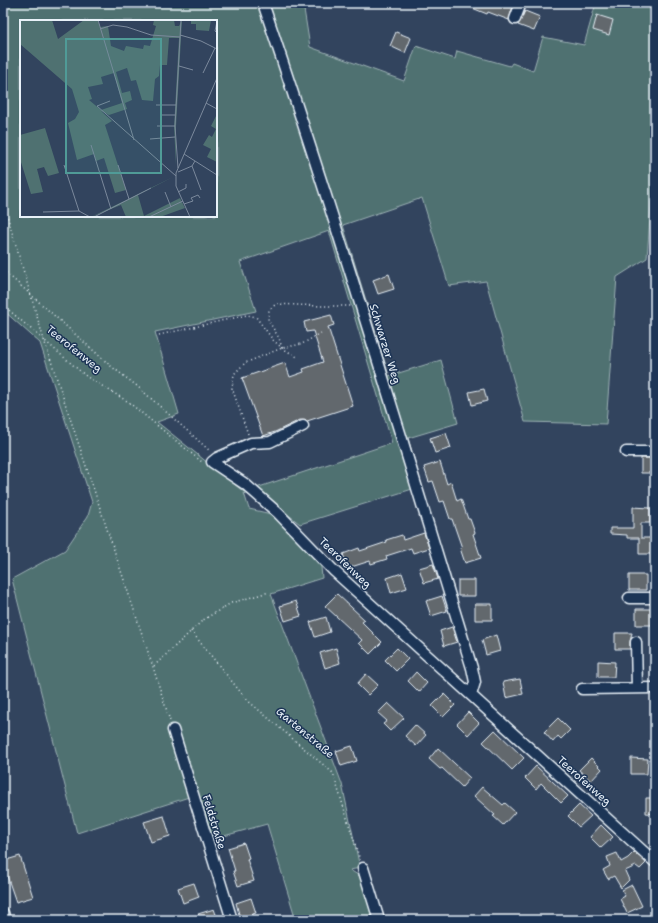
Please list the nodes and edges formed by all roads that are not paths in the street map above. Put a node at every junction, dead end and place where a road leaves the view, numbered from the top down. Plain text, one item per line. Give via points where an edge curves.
1 (263, 3) edge
2 (521, 3) edge
3 (515, 19) dead end
4 (303, 426) dead end
5 (626, 452) dead end
6 (655, 452) edge
7 (630, 598) dead end
8 (655, 598) edge
9 (636, 642) dead end
10 (637, 688) junction
11 (655, 688) edge
12 (582, 689) dead end
13 (471, 695) junction
14 (173, 730) road end
15 (655, 862) edge
16 (362, 868) road end
17 (3, 913) edge
18 (5, 920) edge
19 (232, 920) edge
20 (379, 920) edge

1 - 13 street, Schwarzer Weg via 361,305 472,668 474,682
2 - 3 street
4 - 13 street, Teerofenweg via 270,442 251,443 215,460 278,513 334,571
5 - 6 street
7 - 8 street
9 - 10 street
10 - 11 street
10 - 12 street
13 - 15 street, Teerofenweg
14 - 19 street, Feldstraße
16 - 20 street
17 - 18 street

